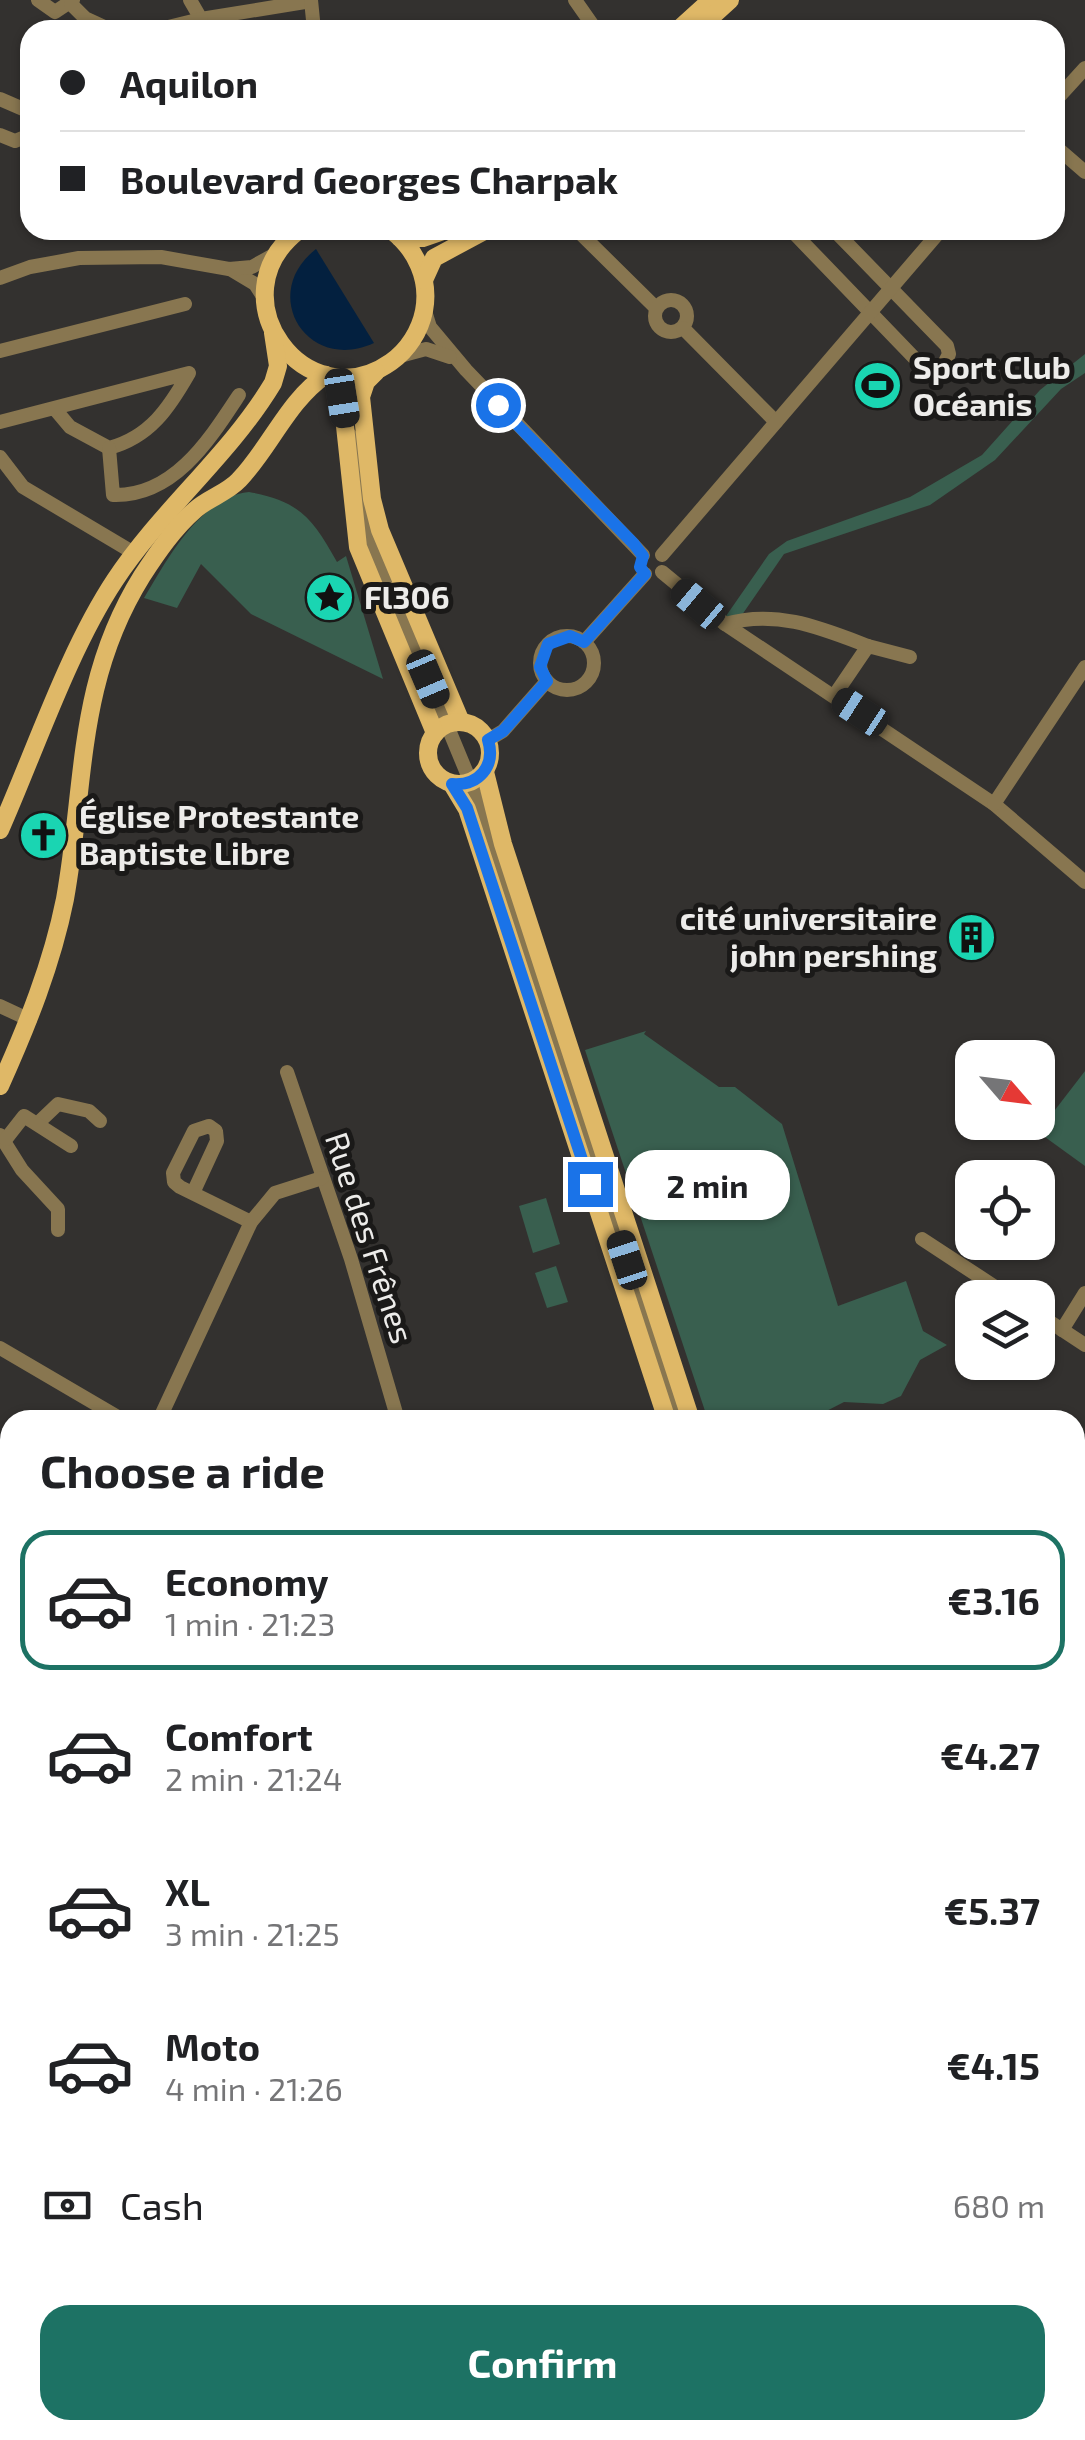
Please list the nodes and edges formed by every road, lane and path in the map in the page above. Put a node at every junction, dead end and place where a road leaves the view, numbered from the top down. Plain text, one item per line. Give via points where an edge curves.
1 (38, 0) edge
2 (190, 0) edge
3 (312, 0) edge
4 (711, 0) edge
5 (730, 0) edge
6 (72, 2) edge
7 (201, 19) junction
8 (89, 20) edge
9 (197, 20) edge
10 (689, 20) edge
11 (708, 20) edge
12 (1085, 68) edge
13 (1065, 90) edge
14 (1065, 155) edge
15 (1085, 172) edge
16 (288, 240) edge
17 (401, 240) edge
18 (467, 240) edge
19 (587, 240) edge
20 (801, 240) edge
21 (844, 240) edge
22 (932, 240) edge
23 (277, 252) junction
24 (229, 268) junction
25 (0, 278) edge
26 (424, 280) junction
27 (891, 287) junction
28 (264, 298) junction
29 (185, 304) dead end
30 (424, 308) junction
31 (656, 308) junction
32 (871, 315) junction
33 (682, 328) junction
34 (273, 333) junction
35 (0, 352) edge
36 (398, 356) junction
37 (380, 368) junction
38 (466, 370) junction
39 (326, 375) junction
40 (240, 395) dead end
41 (54, 408) junction
42 (0, 422) edge
43 (776, 422) junction
44 (355, 427) junction
45 (109, 448) junction
46 (0, 457) edge
47 (134, 553) junction
48 (662, 555) junction
49 (643, 556) junction
50 (662, 572) junction
51 (645, 574) junction
52 (725, 624) junction
53 (584, 642) junction
54 (868, 646) junction
55 (910, 658) dead end
56 (1085, 667) edge
57 (547, 681) junction
58 (834, 696) junction
59 (443, 724) junction
60 (488, 740) junction
61 (469, 780) junction
62 (994, 804) junction
63 (0, 830) edge
64 (1085, 882) edge
65 (0, 1006) edge
66 (30, 1020) junction
67 (288, 1072) dead end
68 (0, 1086) edge
69 (100, 1121) dead end
70 (37, 1124) junction
71 (3, 1136) edge
72 (71, 1146) dead end
73 (322, 1178) junction
74 (194, 1193) dead end
75 (251, 1222) junction
76 (58, 1230) dead end
77 (922, 1239) dead end
78 (985, 1280) edge
79 (1085, 1294) edge
80 (1055, 1325) edge
81 (1062, 1330) junction
82 (1085, 1346) edge
83 (0, 1348) edge
84 (105, 1410) edge
85 (165, 1410) edge
86 (395, 1410) edge
87 (664, 1410) edge
88 (676, 1410) edge
89 (688, 1410) edge

1 - 6 street via 55,12
2 - 7 street
3 - 7 street
4 - 10 main road
5 - 11 main road
6 - 8 street
7 - 9 street
12 - 13 street
14 - 15 street
16 - 23 main road
17 - 26 main road
18 - 26 main road via 434,258
19 - 31 street
20 - 32 street
21 - 27 street
22 - 27 street
23 - 24 street via 252,267
23 - 28 main road
24 - 25 street via 102,256 30,266
24 - 28 street
26 - 30 main road
27 - 32 street
27 - 32 street via 947,346 946,362 936,370 923,367
28 - 34 main road
29 - 35 street
30 - 36 main road via 416,334
30 - 38 street via 430,327
31 - 33 street via 661,329
31 - 33 street via 680,303 687,316
32 - 43 street
33 - 43 street
34 - 39 main road via 291,356
34 - 47 main road via 278,366 269,390
36 - 37 main road
36 - 38 street via 434,350
37 - 39 main road
37 - 44 main road via 362,391
38 - 49 street
39 - 44 main road via 337,383
39 - 66 main road via 238,480 192,512 166,542 113,634 87,714 65,897
40 - 45 street via 203,448 150,488 113,495
41 - 42 street
41 - 45 street via 70,428
41 - 45 street via 189,373 146,432
43 - 48 street
44 - 59 street via 367,532
44 - 59 main road via 358,547
44 - 59 main road via 380,530 453,704
46 - 47 street via 23,487
47 - 63 main road via 94,615
48 - 49 street
48 - 50 street
49 - 51 street
50 - 51 street
50 - 52 street
51 - 53 street
52 - 54 street via 801,621
52 - 58 street
53 - 57 street via 570,636 548,644 540,667
53 - 57 street via 594,662 584,684 561,689
54 - 55 street
54 - 58 street
56 - 62 street
57 - 60 street
58 - 62 street
59 - 60 main road via 477,727
59 - 61 street
59 - 61 main road via 428,749 430,765 439,778
60 - 61 main road via 490,756
61 - 87 main road via 467,808
61 - 88 street
61 - 89 main road via 503,844
62 - 64 street
65 - 66 street
66 - 68 main road
67 - 73 street, Rue des Frênes
69 - 70 street via 89,1111 58,1104
70 - 71 street via 24,1116
70 - 72 street
71 - 76 street via 22,1170 58,1209
73 - 75 street via 275,1193
73 - 86 street, Rue des Frênes
74 - 75 street
75 - 85 street
77 - 78 street
79 - 81 street
80 - 81 street
81 - 82 street
83 - 84 street

